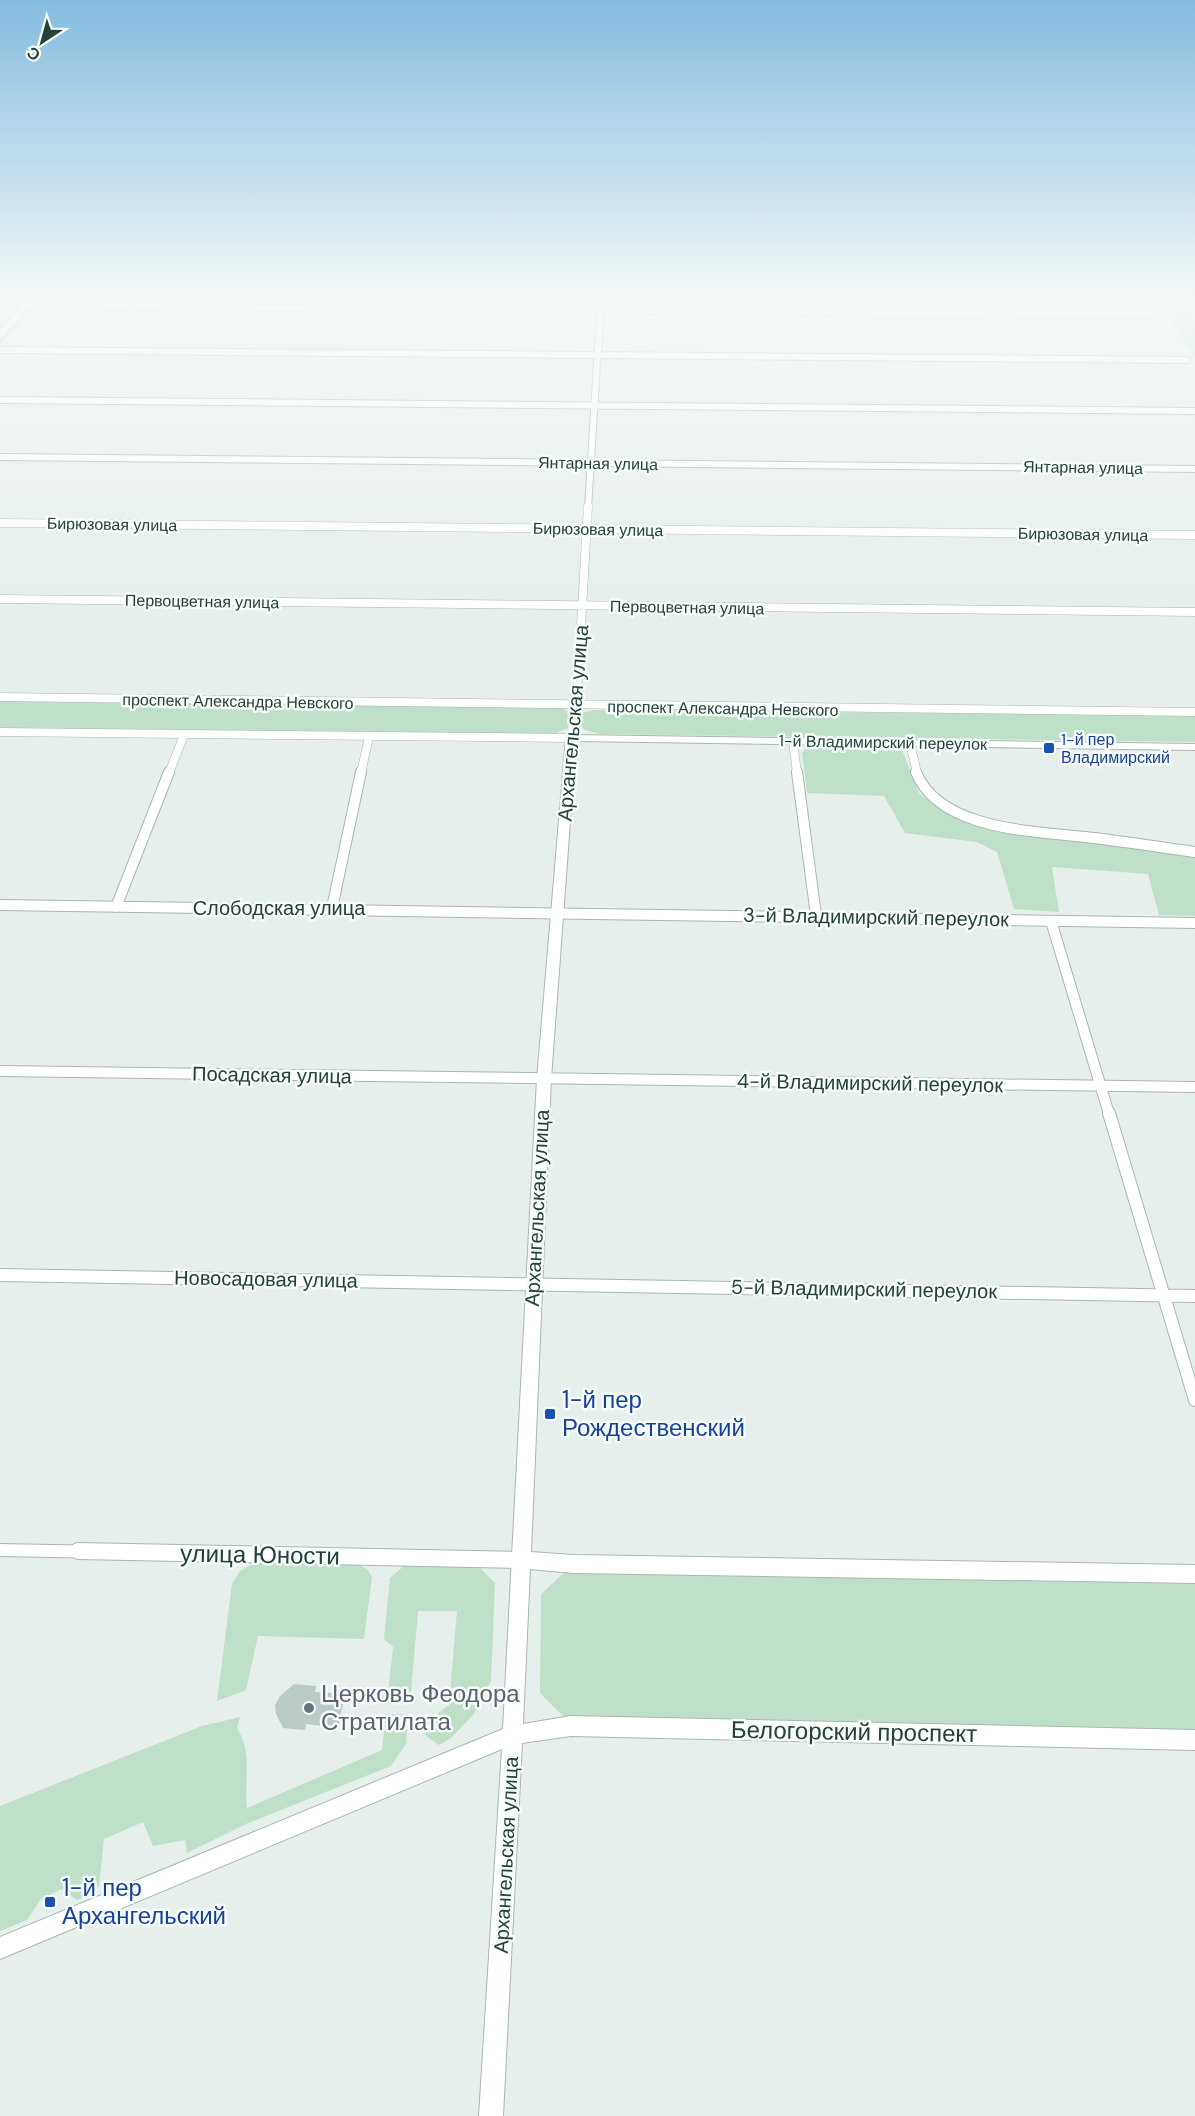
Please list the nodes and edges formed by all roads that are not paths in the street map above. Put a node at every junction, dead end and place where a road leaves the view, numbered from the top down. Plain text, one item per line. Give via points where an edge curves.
1 (595, 399) edge
2 (0, 400) edge
3 (595, 406) junction
4 (1195, 411) edge
5 (0, 457) edge
6 (591, 462) junction
7 (1195, 469) edge
8 (0, 523) edge
9 (586, 529) junction
10 (1195, 535) edge
11 (0, 599) edge
12 (583, 606) junction
13 (1195, 612) edge
14 (0, 697) edge
15 (576, 706) junction
16 (1195, 712) edge
17 (2, 735) edge
18 (184, 735) junction
19 (369, 737) junction
20 (572, 738) junction
21 (794, 741) junction
22 (910, 743) junction
23 (1195, 747) edge
24 (1195, 852) edge
25 (0, 905) edge
26 (116, 907) junction
27 (332, 908) junction
28 (558, 913) junction
29 (816, 915) junction
30 (1051, 921) junction
31 (1195, 923) edge
32 (0, 1071) edge
33 (544, 1079) junction
34 (1099, 1086) junction
35 (1195, 1087) edge
36 (0, 1275) edge
37 (533, 1283) junction
38 (1162, 1295) junction
39 (1195, 1296) edge
40 (1195, 1400) edge
41 (0, 1550) edge
42 (521, 1560) junction
43 (1195, 1574) edge
44 (513, 1735) junction
45 (1195, 1740) edge
46 (0, 1948) edge
47 (491, 2116) edge

1 - 3 street, Архангельская улица
2 - 3 street
3 - 4 street
3 - 6 street, Архангельская улица
5 - 6 street, Янтарная улица
6 - 7 street, Янтарная улица
6 - 9 street, Архангельская улица
8 - 9 street, Бирюзовая улица
9 - 10 street, Бирюзовая улица
9 - 12 street, Архангельская улица
11 - 12 street, Первоцветная улица
12 - 13 street, Первоцветная улица
12 - 15 street, Архангельская улица
14 - 15 street, проспект Александра Невского
15 - 16 street, проспект Александра Невского
15 - 20 street, Архангельская улица
17 - 18 street, проспект Александра Невского
18 - 19 street, проспект Александра Невского
18 - 26 street
19 - 20 street, проспект Александра Невского
19 - 27 street
20 - 21 street, 1-й Владимирский переулок
20 - 28 street, Архангельская улица
21 - 22 street, 1-й Владимирский переулок
21 - 29 street
22 - 23 street, 1-й Владимирский переулок
22 - 24 street via 914,764 928,792 968,817
25 - 26 street, Слободская улица
26 - 27 street, Слободская улица
27 - 28 street, Слободская улица
28 - 29 street, 3-й Владимирский переулок
28 - 33 street, Архангельская улица
29 - 30 street, 3-й Владимирский переулок
30 - 31 street, 3-й Владимирский переулок
30 - 34 street
32 - 33 street, Посадская улица
33 - 34 street, 4-й Владимирский переулок
33 - 37 street, Архангельская улица
34 - 35 street, 4-й Владимирский переулок
34 - 38 street
36 - 37 street, Новосадовая улица
37 - 38 street, 5-й Владимирский переулок
37 - 42 street, Архангельская улица
38 - 39 street, 5-й Владимирский переулок
38 - 40 street
41 - 42 street, улица Юности
42 - 43 street
42 - 44 street, Архангельская улица
44 - 45 street, Белогорский проспект via 571,1726
44 - 46 street, Белогорский проспект
44 - 47 street, Архангельская улица

